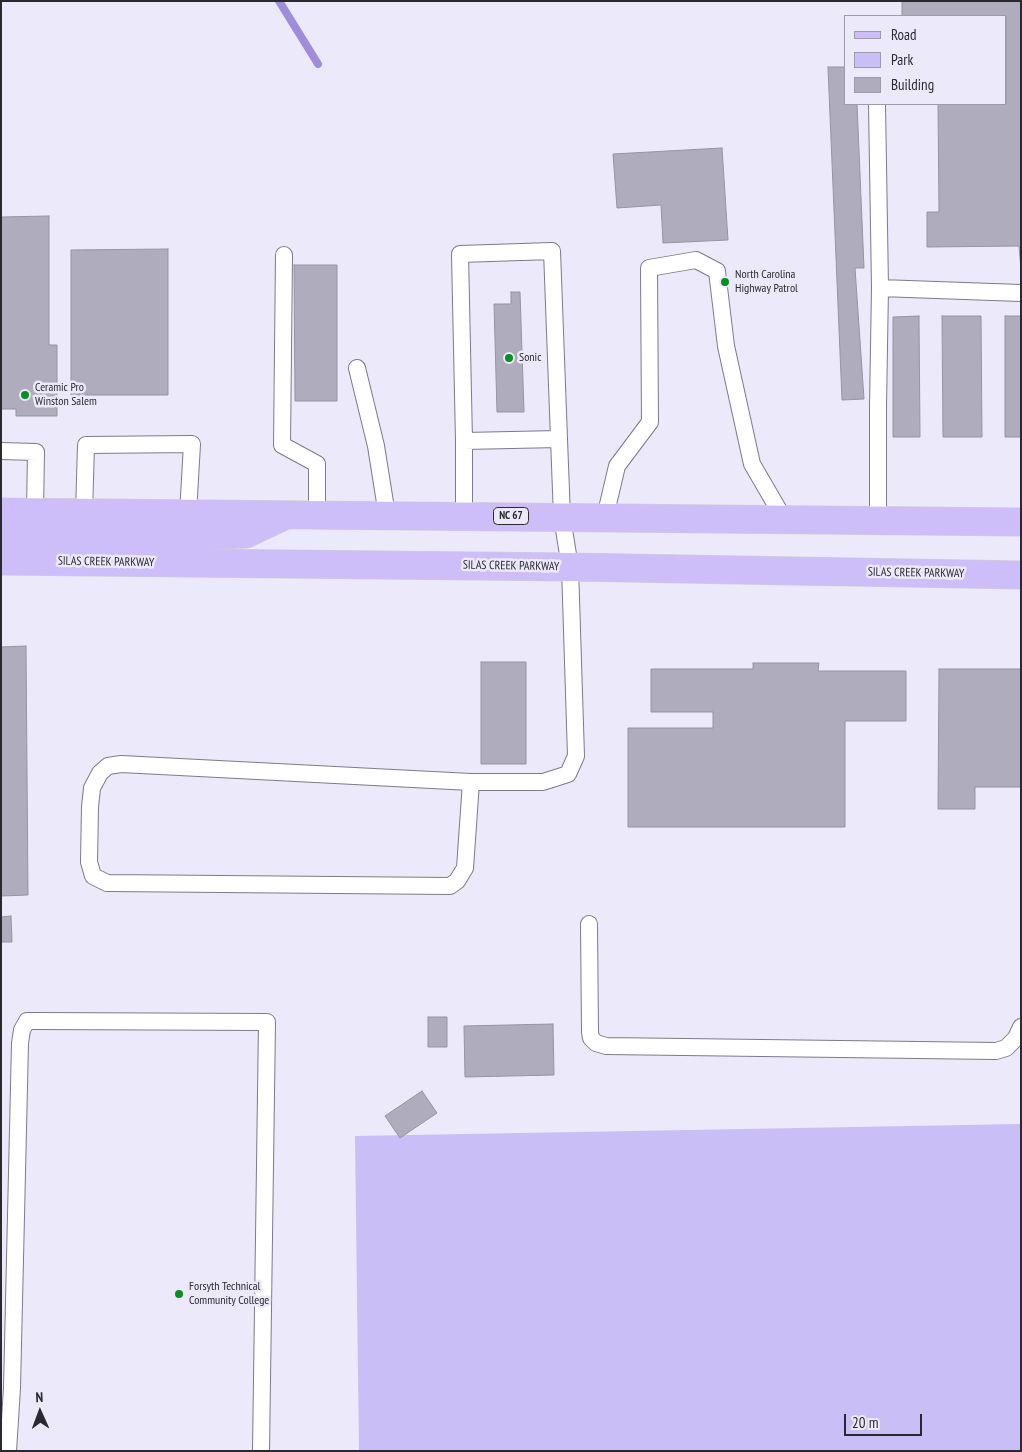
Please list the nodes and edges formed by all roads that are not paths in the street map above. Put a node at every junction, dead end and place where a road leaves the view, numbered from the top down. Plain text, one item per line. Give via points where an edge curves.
1 (877, 105) edge
2 (284, 255) dead end
3 (880, 288) junction
4 (1021, 293) edge
5 (357, 368) dead end
6 (559, 439) junction
7 (464, 441) junction
8 (1, 451) edge
9 (1, 512) edge
10 (35, 512) junction
11 (84, 513) junction
12 (188, 514) junction
13 (288, 515) junction
14 (317, 515) junction
15 (387, 516) junction
16 (464, 516) junction
17 (562, 517) junction
18 (605, 517) junction
19 (784, 519) junction
20 (878, 520) junction
21 (1021, 522) edge
22 (1, 532) edge
23 (1, 561) edge
24 (570, 567) junction
25 (1021, 575) edge
26 (471, 782) junction
27 (588, 924) dead end
28 (1021, 1027) edge
29 (8, 1451) edge
30 (260, 1451) edge

1 - 3 lane
2 - 14 lane via 282,445 317,464
3 - 4 lane
3 - 20 lane
5 - 15 lane via 376,446
6 - 7 lane
6 - 7 lane via 552,251 460,254
6 - 17 lane
7 - 16 lane
8 - 10 lane via 36,452
9 - 10 main road, NC 67
10 - 11 main road, NC 67
11 - 12 main road, NC 67
11 - 12 lane via 86,446 192,444
12 - 13 main road, NC 67
13 - 14 main road, NC 67
13 - 22 main road via 246,534 179,536
14 - 15 main road, NC 67
15 - 16 main road, NC 67
16 - 17 main road, NC 67
17 - 18 main road, NC 67
17 - 24 lane
18 - 19 main road, NC 67
18 - 19 lane via 617,466 650,422 649,268 696,260 717,270 726,346 752,464
19 - 20 main road, NC 67
20 - 21 main road, NC 67
23 - 24 main road, SILAS CREEK PARKWAY
24 - 25 main road, SILAS CREEK PARKWAY
24 - 26 lane via 576,756 568,774 544,782
26 - 26 lane via 121,764 108,766 92,788 89,862 93,876 107,883 450,886 465,868
27 - 28 lane via 590,1032 596,1043 606,1046 996,1051 1006,1048
29 - 30 lane via 20,1043 27,1021 38,1020 267,1022

